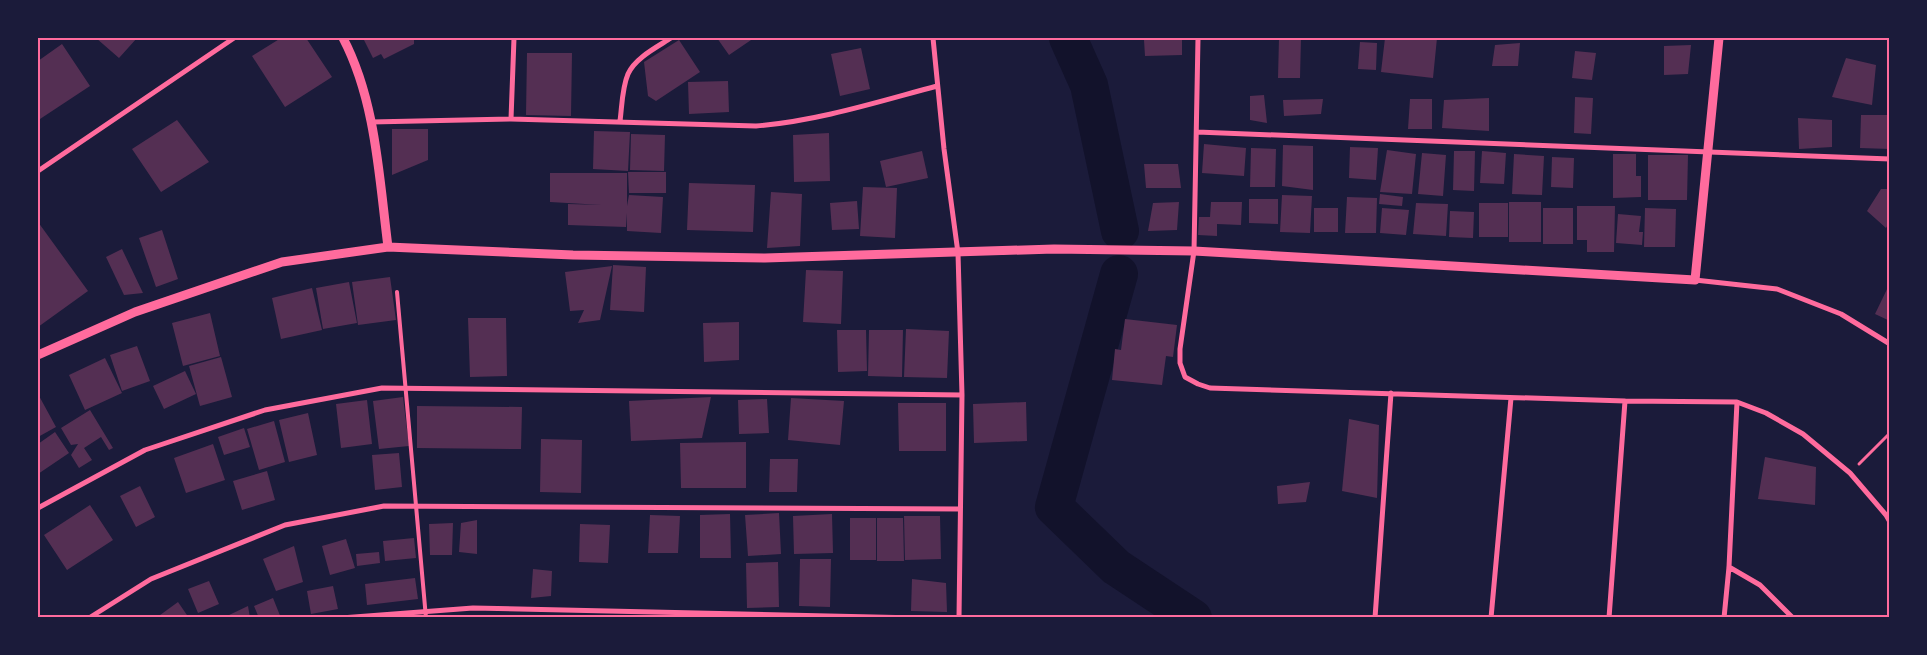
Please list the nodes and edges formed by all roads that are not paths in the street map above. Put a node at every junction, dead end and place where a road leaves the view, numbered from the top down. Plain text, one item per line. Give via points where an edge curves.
1 (234, 38) edge
2 (343, 38) edge
3 (514, 38) edge
4 (670, 38) edge
5 (933, 38) edge
6 (1198, 38) edge
7 (1719, 38) edge
8 (937, 86) junction
9 (510, 119) junction
10 (620, 121) junction
11 (371, 122) junction
12 (1198, 132) junction
13 (1708, 152) junction
14 (1890, 159) edge
15 (38, 171) edge
16 (388, 247) junction
17 (1194, 251) junction
18 (958, 253) junction
19 (1695, 280) junction
20 (397, 292) dead end
21 (1890, 344) edge
22 (38, 355) edge
23 (407, 389) junction
24 (1392, 394) junction
25 (962, 395) junction
26 (1511, 398) junction
27 (1626, 401) junction
28 (1737, 402) junction
29 (415, 506) junction
30 (38, 508) edge
31 (960, 509) junction
32 (1890, 522) edge
33 (1729, 567) junction
34 (426, 615) edge
35 (89, 618) edge
36 (341, 618) edge
37 (918, 618) edge
38 (959, 618) edge
39 (1375, 618) edge
40 (1491, 618) edge
41 (1610, 618) edge
42 (1724, 618) edge
43 (1792, 618) edge

1 - 15 street
2 - 11 street via 353,57
3 - 9 street
4 - 10 street via 629,72
5 - 8 street
6 - 12 street
7 - 13 street
8 - 10 street via 786,124 756,126
8 - 18 street
9 - 10 street
9 - 11 street
11 - 16 street
12 - 13 street
12 - 17 street
13 - 14 street
13 - 19 street
16 - 18 street via 573,255 765,258
16 - 22 street via 282,262 135,312
17 - 18 street via 1054,249
17 - 19 street
17 - 24 street via 1180,349 1180,363 1186,377 1210,388
18 - 25 street
19 - 21 street via 1777,289 1841,314
20 - 23 lane
23 - 25 street
23 - 29 lane
23 - 30 street via 382,388 265,410 145,450
24 - 26 street
24 - 39 street
25 - 31 street
26 - 27 street
26 - 40 street
27 - 28 street
27 - 41 street
28 - 32 street via 1766,413 1804,434 1850,473
28 - 33 street
29 - 31 street
29 - 34 lane
29 - 35 street via 384,506 285,525 150,579
31 - 38 street
33 - 42 street
33 - 43 street via 1760,585
34 - 36 street
34 - 37 street via 473,608

